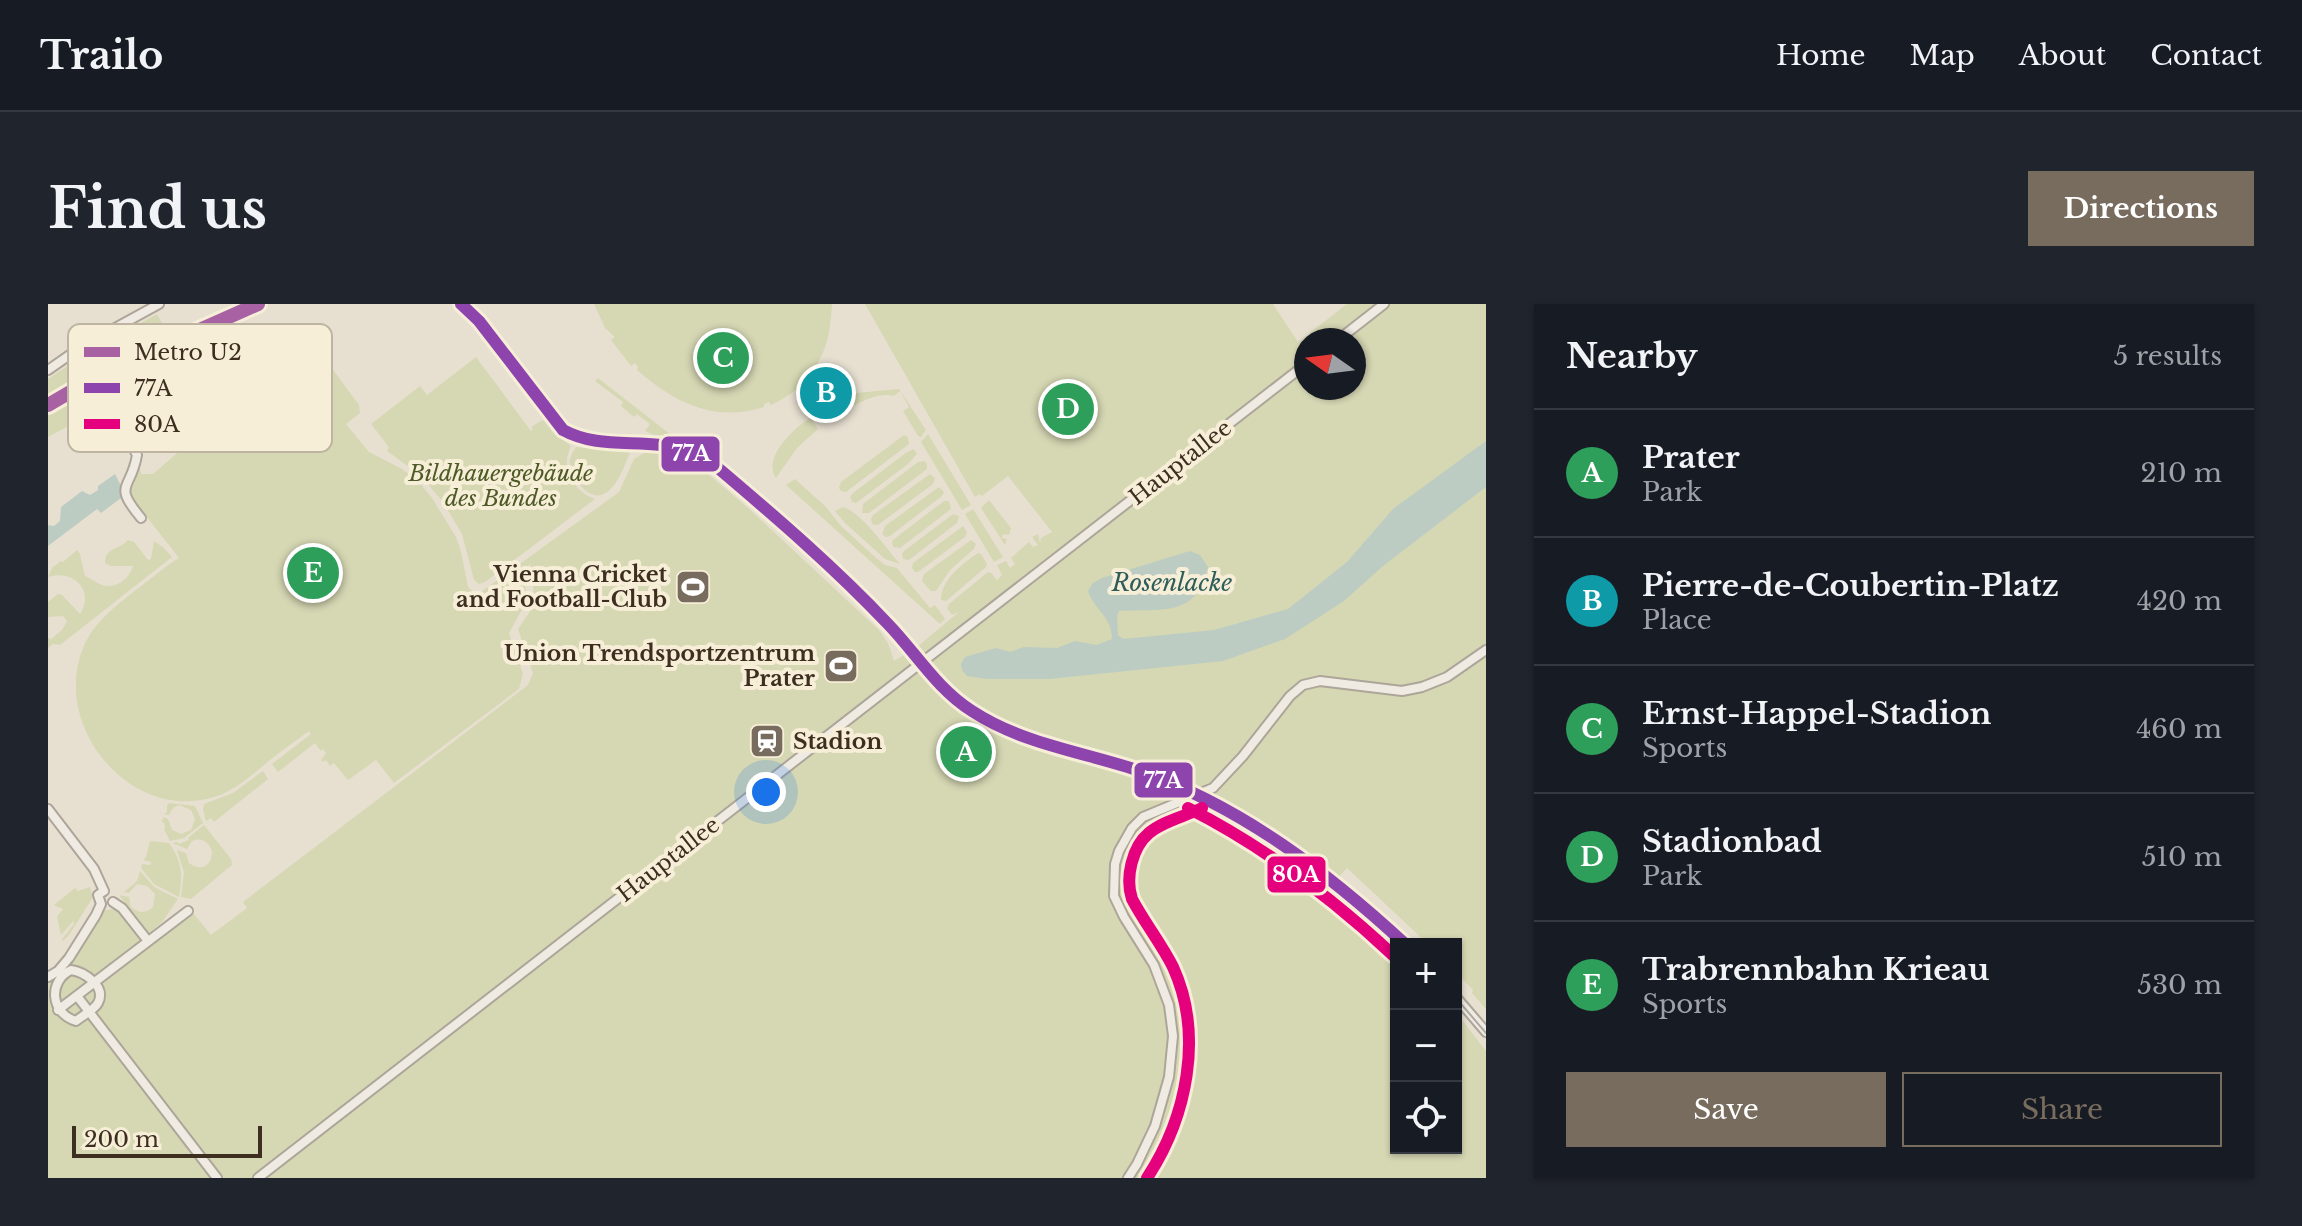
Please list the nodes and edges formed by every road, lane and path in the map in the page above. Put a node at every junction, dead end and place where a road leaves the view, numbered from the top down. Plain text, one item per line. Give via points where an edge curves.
1 (159, 304) edge
2 (461, 304) edge
3 (1384, 304) edge
4 (123, 324) edge
5 (1353, 328) edge
6 (68, 356) edge
7 (48, 370) edge
8 (1294, 373) edge
9 (135, 452) edge
10 (759, 502) dead end
11 (141, 518) dead end
12 (1486, 650) edge
13 (1195, 794) junction
14 (48, 809) edge
15 (104, 891) junction
16 (113, 902) junction
17 (101, 904) junction
18 (188, 911) dead end
19 (1399, 938) edge
20 (148, 941) junction
21 (60, 973) junction
22 (48, 977) edge
23 (94, 983) junction
24 (77, 996) junction
25 (1462, 1004) edge
26 (58, 1010) junction
27 (88, 1011) junction
28 (1486, 1032) edge
29 (216, 1177) edge
30 (258, 1178) edge
31 (1128, 1178) edge

1 - 4 street
2 - 10 street via 570,436 685,451 718,468
3 - 5 street
6 - 7 street
8 - 30 street, Hauptallee
9 - 11 street via 125,495
12 - 13 street via 1447,677 1402,691 1320,681 1303,685 1213,788
13 - 19 street via 1282,843
13 - 31 street via 1143,817 1115,864 1114,896 1154,965 1169,1005 1173,1036 1169,1077 1155,1126
14 - 15 street via 94,869
15 - 16 street via 112,894
15 - 17 street via 98,898
16 - 17 street
16 - 20 street
17 - 21 street
18 - 20 street
20 - 23 street
21 - 22 street
21 - 23 street via 77,971
21 - 26 street via 52,994
23 - 24 street
23 - 27 street via 99,1002
24 - 26 street
24 - 27 street
25 - 28 street
26 - 27 street via 76,1021
27 - 29 street

